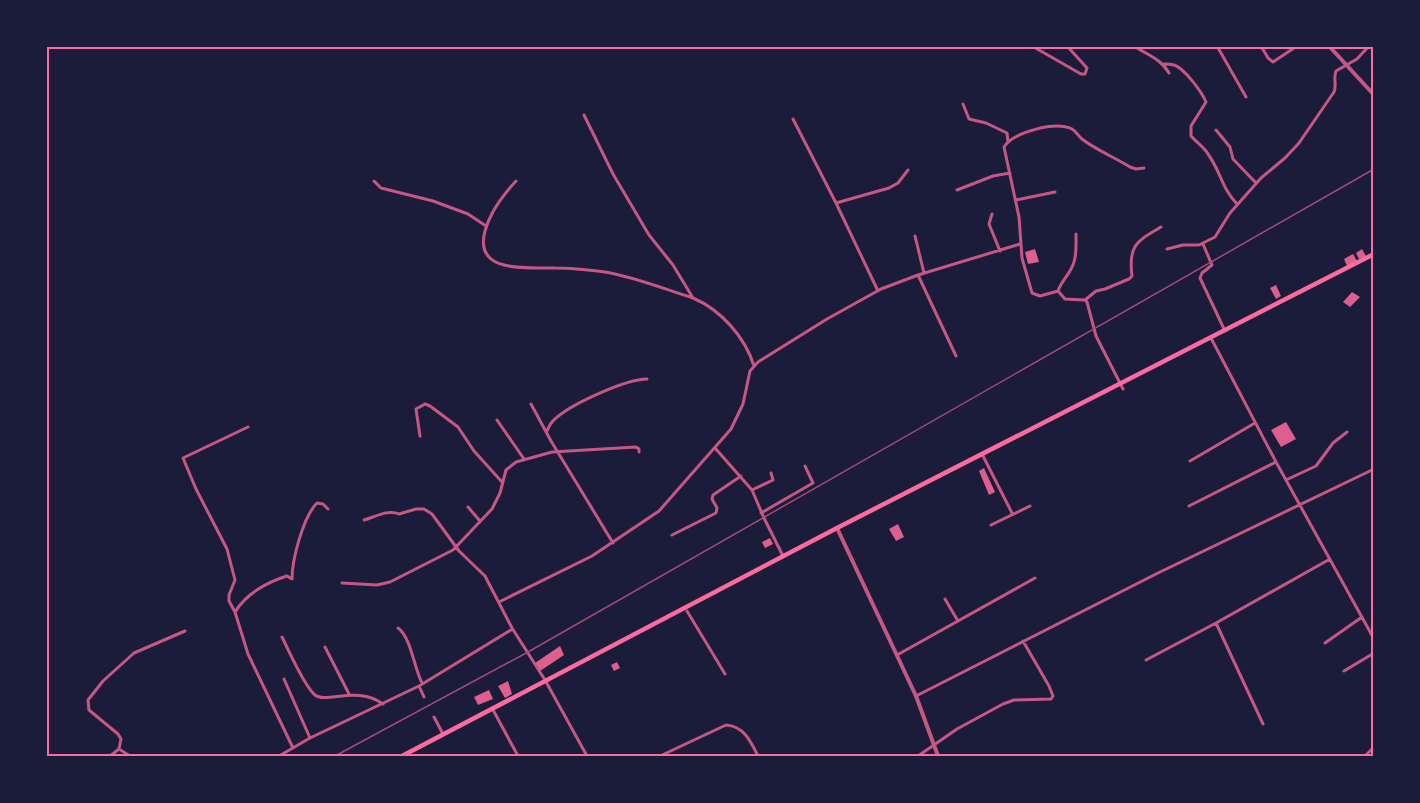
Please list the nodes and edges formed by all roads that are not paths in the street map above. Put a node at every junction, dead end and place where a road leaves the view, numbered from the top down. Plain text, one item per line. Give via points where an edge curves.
1 (1032, 46) edge
2 (1067, 46) edge
3 (1134, 46) edge
4 (1216, 46) edge
5 (1261, 46) edge
6 (1296, 46) edge
7 (1329, 46) edge
8 (1369, 46) edge
9 (1164, 64) junction
10 (1345, 65) junction
11 (1169, 74) dead end
12 (1374, 95) edge
13 (1245, 97) dead end
14 (963, 104) dead end
15 (584, 115) dead end
16 (793, 119) dead end
17 (1216, 130) dead end
18 (1008, 142) junction
19 (1144, 168) dead end
20 (908, 170) dead end
21 (1010, 173) junction
22 (374, 181) dead end
23 (516, 181) dead end
24 (1256, 183) junction
25 (957, 190) dead end
26 (1055, 192) dead end
27 (1016, 200) junction
28 (836, 203) junction
29 (1238, 204) junction
30 (992, 214) dead end
31 (486, 226) junction
32 (1161, 227) dead end
33 (1076, 234) dead end
34 (915, 236) dead end
35 (1020, 244) junction
36 (1203, 244) junction
37 (1167, 249) dead end
38 (1000, 251) junction
39 (1374, 254) edge
40 (924, 273) junction
41 (918, 275) junction
42 (878, 291) junction
43 (1058, 291) junction
44 (693, 298) junction
45 (1085, 300) junction
46 (1225, 331) junction
47 (1211, 338) junction
48 (956, 356) dead end
49 (754, 366) junction
50 (647, 379) dead end
51 (1122, 386) junction
52 (531, 404) dead end
53 (497, 420) dead end
54 (1255, 423) junction
55 (248, 427) dead end
56 (547, 431) junction
57 (1347, 432) dead end
58 (420, 436) dead end
59 (715, 448) junction
60 (639, 452) dead end
61 (559, 453) junction
62 (982, 454) junction
63 (524, 459) junction
64 (1190, 461) dead end
65 (1276, 462) junction
66 (806, 466) dead end
67 (1374, 469) edge
68 (771, 473) dead end
69 (741, 476) junction
70 (1286, 480) junction
71 (502, 482) junction
72 (752, 490) junction
73 (1300, 503) junction
74 (1029, 506) dead end
75 (1190, 506) dead end
76 (468, 507) dead end
77 (328, 509) dead end
78 (761, 513) junction
79 (1012, 513) junction
80 (364, 520) dead end
81 (480, 521) junction
82 (991, 525) dead end
83 (837, 528) junction
84 (672, 535) dead end
85 (613, 543) junction
86 (457, 547) junction
87 (783, 556) junction
88 (1330, 559) junction
89 (1035, 578) dead end
90 (342, 583) dead end
91 (945, 599) dead end
92 (499, 602) junction
93 (687, 611) dead end
94 (235, 612) junction
95 (1362, 617) junction
96 (958, 621) junction
97 (1216, 623) junction
98 (399, 628) dead end
99 (512, 628) junction
100 (186, 631) dead end
101 (509, 633) junction
102 (515, 634) junction
103 (282, 637) dead end
104 (1374, 639) edge
105 (1023, 641) junction
106 (1325, 643) dead end
107 (325, 647) dead end
108 (1374, 653) edge
109 (897, 655) junction
110 (1146, 660) dead end
111 (1344, 671) dead end
112 (726, 674) dead end
113 (284, 679) dead end
114 (545, 680) junction
115 (420, 685) junction
116 (349, 694) junction
117 (916, 696) junction
118 (423, 697) dead end
119 (383, 704) junction
120 (492, 708) junction
121 (434, 717) dead end
122 (1263, 724) dead end
123 (443, 735) junction
124 (310, 738) junction
125 (934, 745) junction
126 (1374, 747) edge
127 (119, 748) junction
128 (293, 748) junction
129 (110, 756) edge
130 (130, 756) edge
131 (279, 756) edge
132 (402, 756) edge
133 (518, 756) edge
134 (587, 756) edge
135 (660, 756) edge
136 (758, 756) edge
137 (918, 756) edge
138 (938, 756) edge
139 (1365, 756) edge

1 - 2 street via 1084,74 1087,68
3 - 9 street
4 - 13 street
5 - 6 street via 1273,62
7 - 10 street
8 - 10 street
9 - 11 street
9 - 29 street via 1181,69 1203,96 1206,102 1191,126 1191,136 1209,155 1222,185
10 - 12 street
10 - 24 street via 1336,71 1334,92 1305,134 1286,158
14 - 18 street via 969,119 1007,133
15 - 44 street via 649,235
16 - 28 street
17 - 24 street via 1230,147 1233,159
18 - 19 street via 1039,128 1069,128 1082,140 1130,167
18 - 21 street via 1004,151
20 - 28 street via 889,188
21 - 25 street
21 - 27 street
22 - 31 street via 381,188 468,214
23 - 31 street
24 - 29 street
26 - 27 street
27 - 35 street
28 - 42 street
29 - 36 street via 1219,232
30 - 38 street via 988,224
31 - 44 street via 483,247 489,257 502,265 612,273
32 - 45 street via 1133,248 1129,279 1096,291
33 - 43 street via 1074,262
34 - 40 street
35 - 38 street
35 - 43 street via 1032,293 1040,296
36 - 37 street
36 - 46 street via 1212,265 1200,278
38 - 40 street
39 - 46 main road
40 - 41 street
41 - 42 street
41 - 48 street
42 - 49 street
43 - 45 street via 1065,299
44 - 49 street via 705,303 733,329
45 - 51 street via 1096,336
46 - 47 main road
47 - 51 main road
47 - 54 street
49 - 59 street via 739,413
50 - 56 street via 632,380 589,399 557,417
51 - 62 main road
52 - 56 street
53 - 63 street
54 - 64 street
54 - 65 street
55 - 94 street via 183,458 227,549 234,580 228,597
56 - 61 street
57 - 70 street via 1316,466
58 - 71 street via 416,410 425,404 458,427
59 - 69 street
59 - 85 street via 659,511
60 - 61 street via 636,447
61 - 63 street
61 - 85 street
62 - 79 street
62 - 83 main road
63 - 71 street via 508,466
65 - 70 street
65 - 75 street
66 - 78 street via 813,483
67 - 73 street
68 - 72 street via 773,480
69 - 72 street
69 - 84 street via 713,495 716,513
70 - 73 street
71 - 81 street via 497,500
72 - 78 street
73 - 88 street
73 - 105 street
74 - 79 street
76 - 81 street
77 - 94 street via 317,503 312,508 296,548 292,579 287,576 266,584
78 - 87 street
79 - 82 street
80 - 86 street via 424,509 436,517
81 - 86 street
83 - 87 main road
83 - 109 street
85 - 92 street
86 - 90 street via 390,582
86 - 92 street via 485,576
87 - 114 main road
88 - 95 street
88 - 97 street
89 - 96 street
91 - 96 street
92 - 99 street
93 - 112 street
94 - 128 street via 248,654
95 - 104 street
95 - 106 street
96 - 109 street
97 - 110 street
97 - 122 street
98 - 115 street
99 - 101 street
99 - 102 street
100 - 127 street via 134,653 88,700 90,710 118,734
101 - 102 street
101 - 115 street
102 - 114 street
103 - 116 street via 316,696
105 - 117 street
105 - 125 street via 1049,686 1051,699 1014,700
107 - 116 street
108 - 111 street
109 - 117 street
113 - 124 street
114 - 120 main road
114 - 134 street
115 - 118 street
115 - 119 street
116 - 119 street
117 - 125 street
119 - 124 street
120 - 123 main road
120 - 133 street
121 - 123 street
123 - 132 main road
124 - 128 street
125 - 137 street
125 - 138 street
126 - 139 street
127 - 129 street
127 - 130 street
128 - 131 street
135 - 136 street via 726,725 743,732

